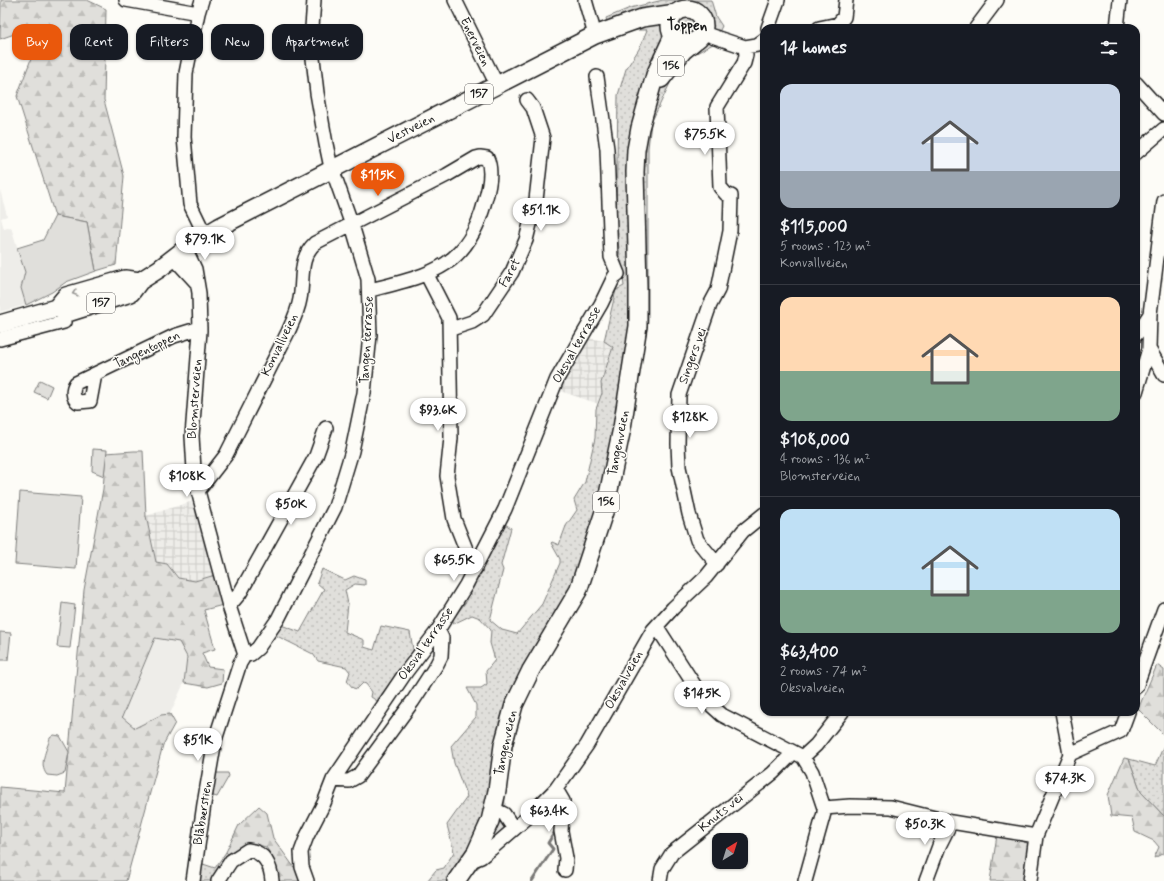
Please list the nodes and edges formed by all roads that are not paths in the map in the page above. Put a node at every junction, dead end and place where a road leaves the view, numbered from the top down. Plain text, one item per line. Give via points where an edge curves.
1 (126, 0) edge
2 (202, 0) edge
3 (314, 0) edge
4 (455, 0) edge
5 (585, 0) edge
6 (700, 0) edge
7 (778, 0) edge
8 (846, 0) edge
9 (997, 0) edge
10 (1120, 0) edge
11 (680, 8) edge
12 (198, 13) junction
13 (627, 24) junction
14 (769, 24) edge
15 (838, 24) edge
16 (979, 24) edge
17 (1117, 24) edge
18 (700, 32) junction
19 (595, 35) junction
20 (672, 35) junction
21 (760, 43) edge
22 (746, 47) junction
23 (597, 77) dead end
24 (496, 85) junction
25 (1140, 87) edge
26 (651, 94) junction
27 (527, 100) dead end
28 (1164, 114) edge
29 (1164, 129) edge
30 (1140, 150) edge
31 (332, 169) junction
32 (1164, 201) edge
33 (352, 225) junction
34 (205, 235) junction
35 (180, 253) junction
36 (618, 274) junction
37 (638, 274) junction
38 (428, 275) junction
39 (370, 290) junction
40 (1150, 314) junction
41 (60, 315) junction
42 (0, 324) edge
43 (200, 328) junction
44 (451, 329) junction
45 (1140, 329) edge
46 (0, 339) edge
47 (1150, 349) junction
48 (96, 374) dead end
49 (1164, 375) edge
50 (1140, 380) edge
51 (326, 428) dead end
52 (198, 491) junction
53 (760, 517) edge
54 (717, 564) junction
55 (475, 569) junction
56 (229, 606) junction
57 (1164, 609) edge
58 (656, 627) junction
59 (438, 630) junction
60 (245, 655) junction
61 (1140, 676) edge
62 (839, 716) edge
63 (1063, 716) edge
64 (1127, 716) edge
65 (1070, 754) junction
66 (798, 755) junction
67 (333, 780) junction
68 (556, 789) junction
69 (824, 808) junction
70 (493, 809) junction
71 (951, 822) junction
72 (514, 829) junction
73 (1036, 836) junction
74 (471, 861) junction
75 (566, 870) dead end
76 (193, 881) edge
77 (218, 881) edge
78 (272, 881) edge
79 (307, 881) edge
80 (456, 881) edge
81 (660, 881) edge
82 (805, 881) edge
83 (926, 881) edge
84 (1030, 881) edge

1 - 12 street
2 - 12 street
3 - 31 street, Tangen terrasse via 311,41 317,93
4 - 24 street, Enerveien
5 - 19 street
6 - 18 main road
7 - 14 street
8 - 15 street via 844,17
9 - 16 street
10 - 17 street
11 - 13 main road, Vestveien / 157
11 - 18 main road via 692,10 699,15
11 - 20 main road, 156 via 670,22
12 - 34 street via 186,73 184,137 189,200
13 - 19 main road, Vestveien / 157
13 - 20 main road, Vestveien / 157 via 654,27
18 - 20 main road, 156 via 684,43
18 - 22 street
18 - 26 main road, Tangenveien / 156
19 - 24 main road, Vestveien / 157
20 - 26 main road, Tangenveien / 156 via 655,75
21 - 22 street
22 - 54 street, Singers vei via 744,63 717,107 720,187 731,196 730,231 720,283 685,372 678,402 679,467 692,526 697,540
23 - 36 street via 607,150 611,257
24 - 31 main road, Vestveien / 157
25 - 28 street
26 - 37 main road, Tangenveien / 156 via 636,150
27 - 44 street, Faret via 533,108 543,138 536,200 526,240 512,272 486,312 472,322
29 - 30 street
31 - 33 street, Tangen terrasse
31 - 34 main road, Vestveien / 157
32 - 40 street
33 - 38 street, Konvallveien via 480,156 486,158 489,181 476,228 456,256
33 - 39 street, Tangen terrasse
33 - 52 street, Konvallveien via 315,243 306,255 298,311 226,454
34 - 35 main road, Vestveien / 157
35 - 41 main road, Vestveien / 157 via 140,281 125,279 66,296
35 - 43 street, Blomsterveien via 199,292
36 - 37 street
36 - 55 street, Oksval terrasse via 557,379 505,509
37 - 70 main road, Tangenveien / 156 via 638,326 634,356 605,509 578,591 514,705 503,745
38 - 39 street, Konvallveien
38 - 44 street via 449,318
39 - 60 street, Tangen terrasse via 370,336 364,393 352,451 335,507 274,626 258,648
40 - 45 street
40 - 47 street
41 - 42 main road, Vestveien / 157
41 - 46 street
43 - 48 street, Tangentoppen via 174,336
43 - 52 street, Blomsterveien via 192,436 192,455
44 - 55 street via 451,438 447,476 454,519
47 - 49 street
47 - 50 street
51 - 56 street via 316,456 240,593
52 - 56 street, Blomsterveien
53 - 54 street, Oksvalveien via 743,531
54 - 58 street, Oksvalveien
55 - 59 street, Oksval terrasse
56 - 60 street, Blomsterveien
57 - 61 street
58 - 66 street via 711,707
58 - 68 street, Oksvalveien via 587,745
59 - 67 street, Oksval terrasse via 406,672
59 - 67 street via 442,638 441,656 413,701 358,776 349,781
60 - 76 street, Blåbærstien via 240,663 215,740
62 - 66 street, Knuts vei via 816,745
63 - 65 street
64 - 65 street via 1121,731
65 - 73 street
66 - 69 street via 812,772
66 - 81 street, Knuts vei via 672,853 662,869
67 - 79 street, Oksval terrasse via 301,852 302,867
68 - 72 street, Oksvalveien
68 - 75 street via 563,801 561,831
69 - 71 street via 891,807
69 - 82 street
70 - 72 street via 504,814
70 - 74 main road, Tangenveien / 156 via 485,834
71 - 73 street
71 - 83 street
72 - 74 street, Oksvalveien via 481,857
73 - 84 street
74 - 80 main road, Tangenveien / 156
77 - 78 street via 231,861 248,850 259,853 268,863

